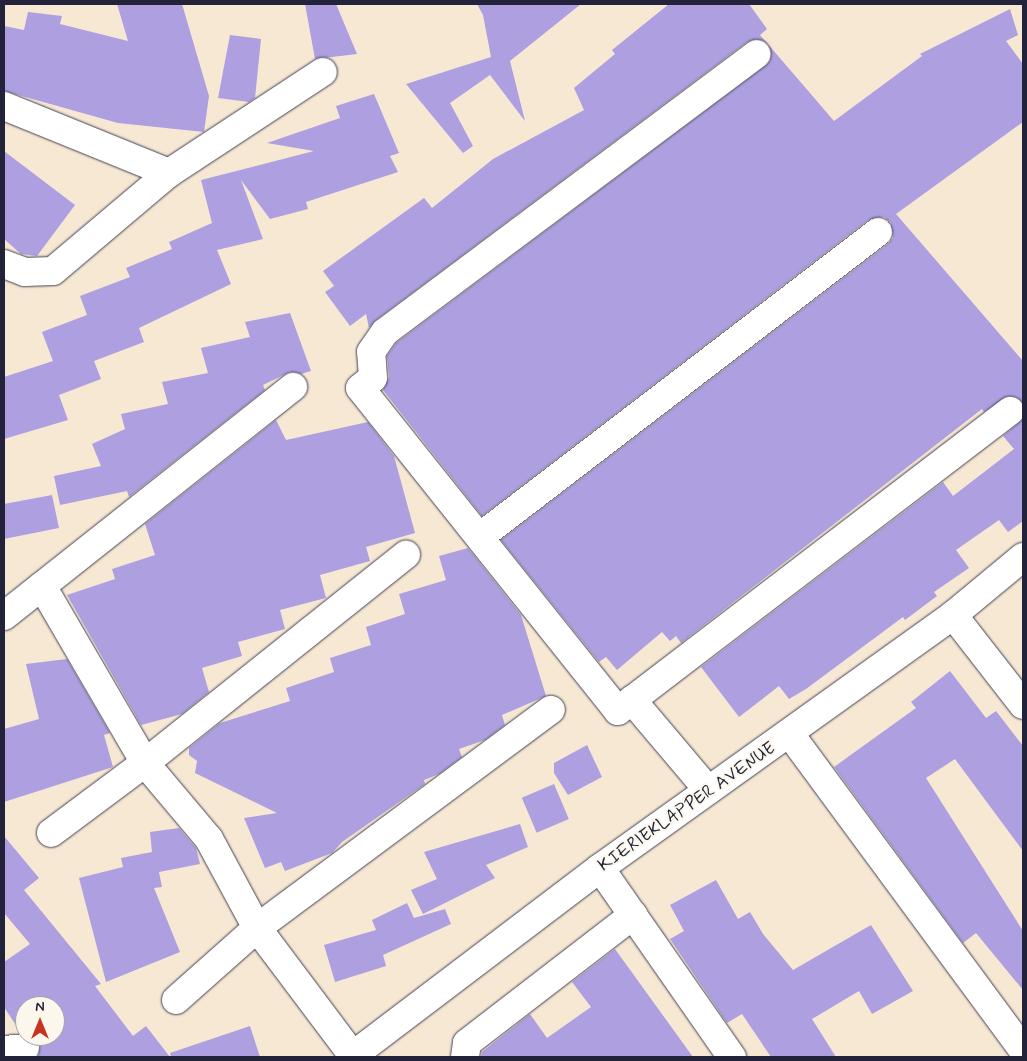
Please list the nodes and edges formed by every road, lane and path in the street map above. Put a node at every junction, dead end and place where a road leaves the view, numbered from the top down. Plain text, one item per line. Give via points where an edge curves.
1 (756, 54) dead end
2 (323, 72) dead end
3 (4, 106) edge
4 (170, 173) junction
5 (878, 232) dead end
6 (4, 264) edge
7 (293, 387) dead end
8 (1010, 411) dead end
9 (481, 536) junction
10 (406, 555) dead end
11 (1023, 557) edge
12 (42, 586) junction
13 (953, 615) junction
14 (4, 616) edge
15 (632, 700) junction
16 (1023, 705) edge
17 (551, 710) dead end
18 (790, 734) junction
19 (145, 763) junction
20 (708, 790) junction
21 (51, 833) dead end
22 (600, 868) junction
23 (633, 915) junction
24 (257, 928) junction
25 (176, 1000) dead end
26 (1023, 1050) edge
27 (352, 1056) edge
28 (465, 1057) edge
29 (732, 1057) edge

1 - 9 street via 385,332 372,348 369,363 372,378 360,388
2 - 4 street
3 - 4 street
4 - 6 street via 53,271 25,272
5 - 9 street
7 - 12 street
8 - 15 street
9 - 15 street via 618,711
10 - 19 street
11 - 13 street, KIERIEKLAPPER AVENUE
12 - 14 street
12 - 19 street
13 - 16 street
13 - 18 street, KIERIEKLAPPER AVENUE
15 - 20 street
17 - 24 street
18 - 20 street, KIERIEKLAPPER AVENUE
18 - 26 street
19 - 21 street
19 - 24 street via 209,839
20 - 22 street, KIERIEKLAPPER AVENUE
22 - 23 street
22 - 27 street, KIERIEKLAPPER AVENUE
23 - 28 street via 466,1043
23 - 29 street
24 - 25 street
24 - 27 street

